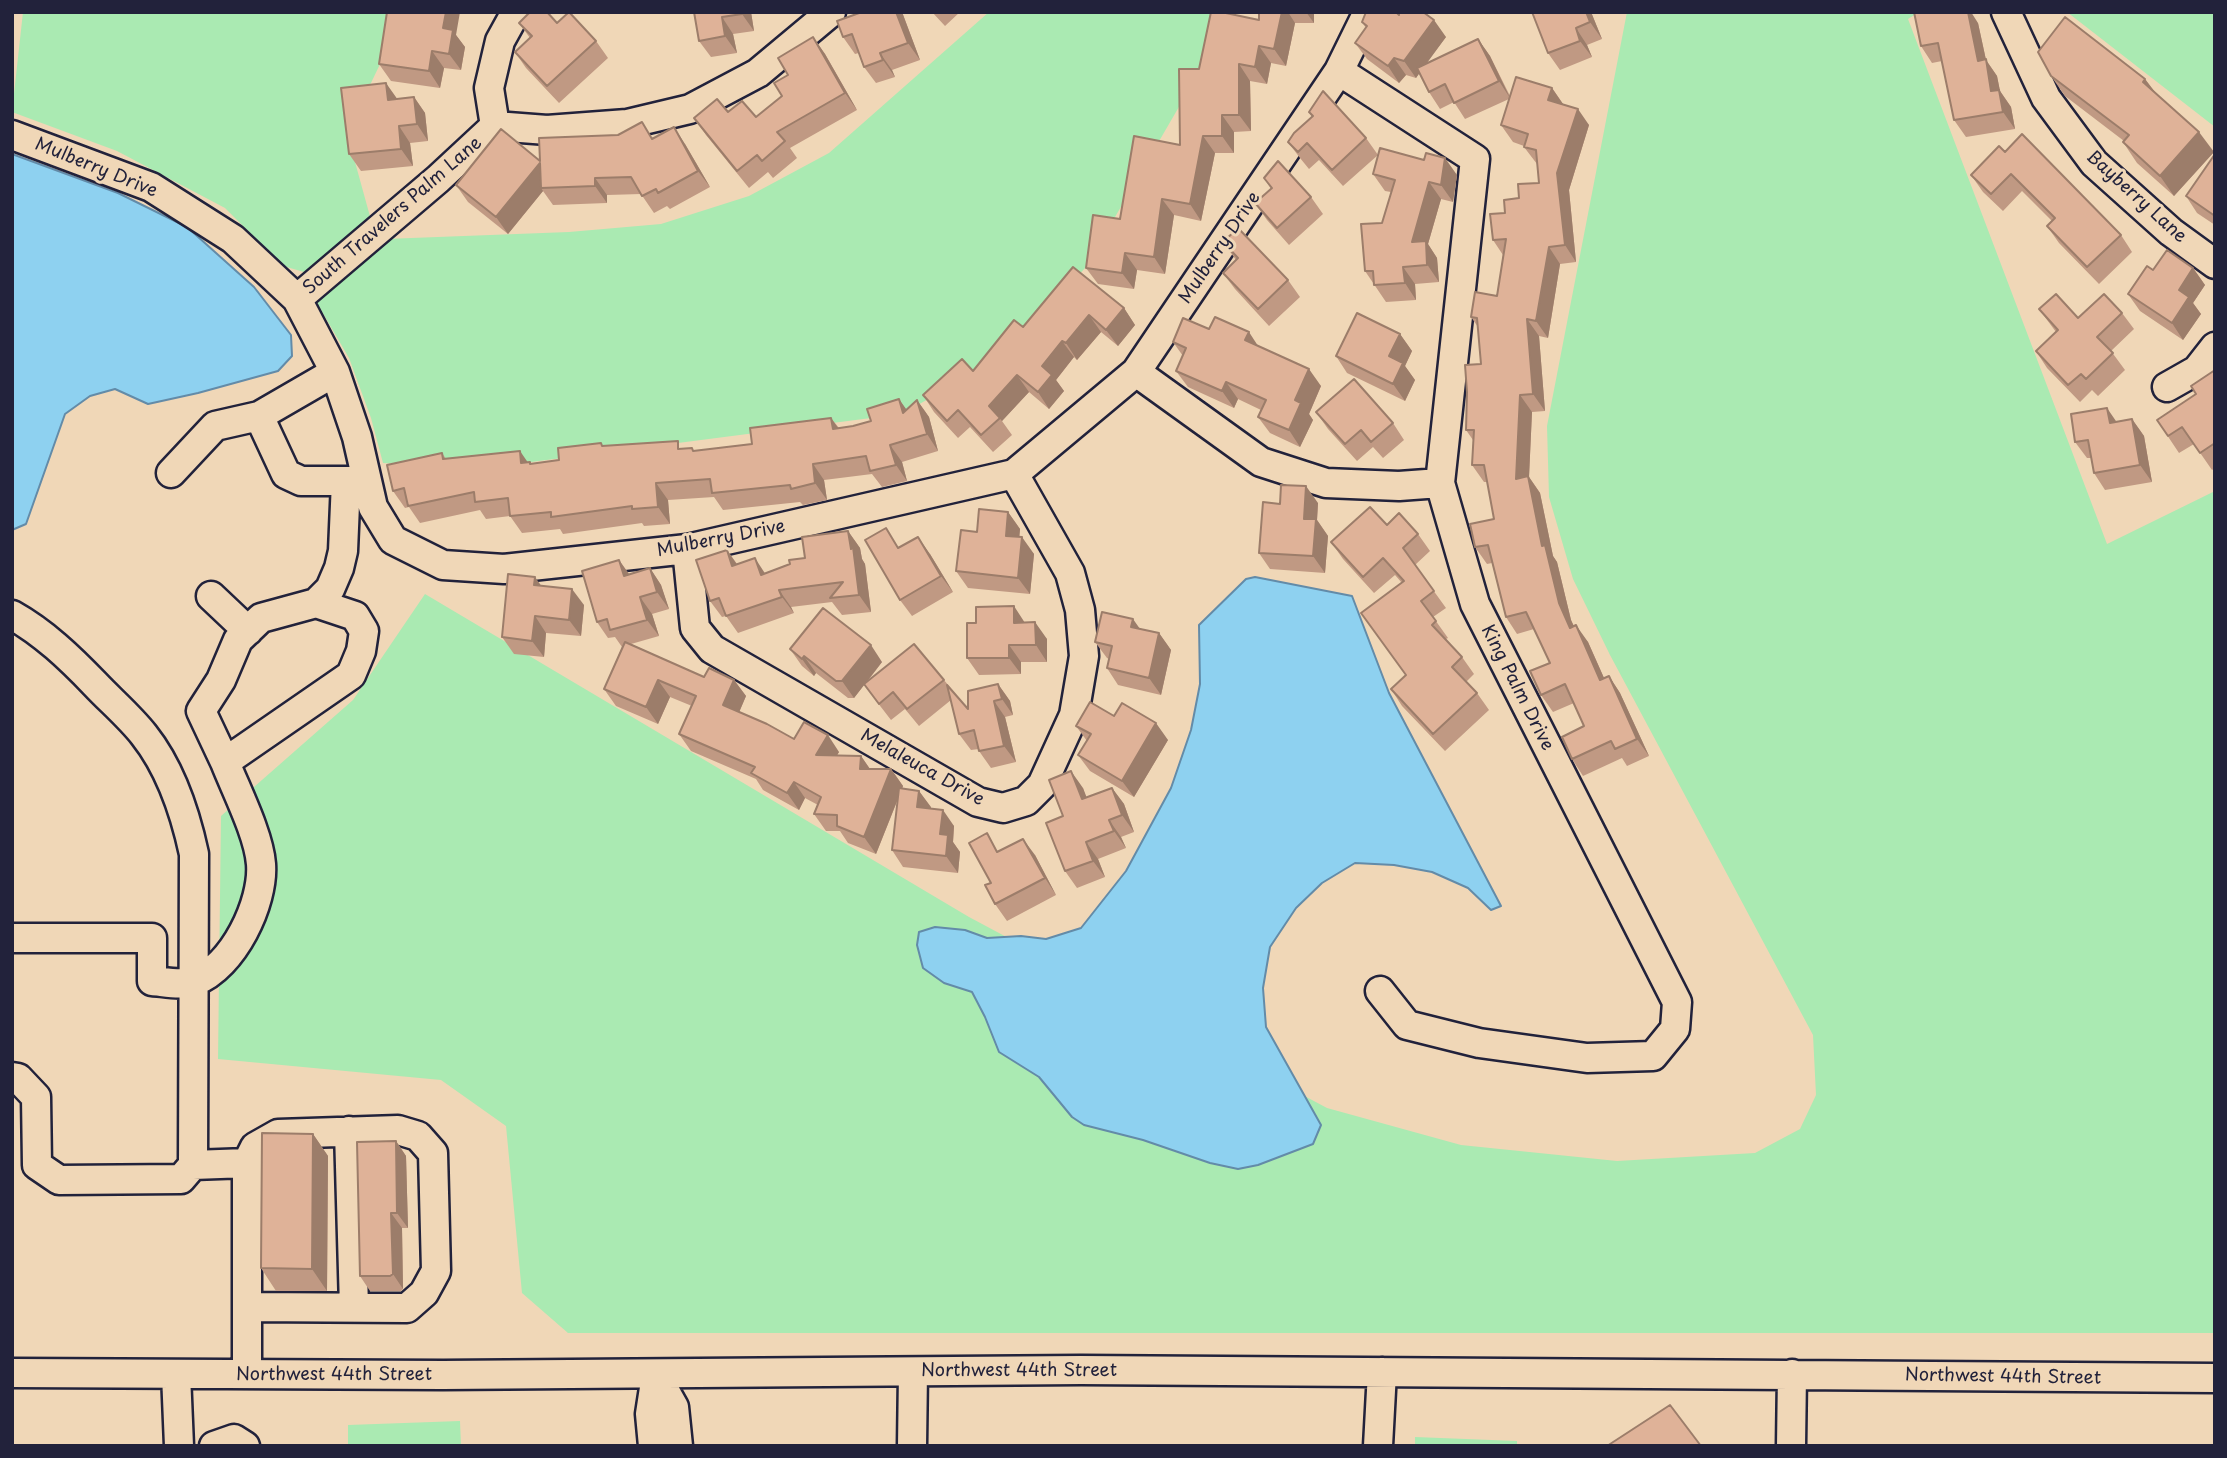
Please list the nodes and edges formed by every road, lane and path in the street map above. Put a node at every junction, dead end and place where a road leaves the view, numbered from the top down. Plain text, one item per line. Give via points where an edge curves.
1 (516, 12) edge
2 (831, 12) edge
3 (1368, 12) edge
4 (2006, 12) edge
5 (1339, 71) junction
6 (495, 126) junction
7 (12, 135) edge
8 (2215, 264) edge
9 (297, 299) junction
10 (2215, 347) edge
11 (335, 372) junction
12 (1136, 372) junction
13 (2167, 387) dead end
14 (259, 416) junction
15 (171, 473) dead end
16 (1014, 474) junction
17 (356, 481) junction
18 (1440, 483) junction
19 (687, 549) junction
20 (211, 596) dead end
21 (316, 603) junction
22 (12, 615) edge
23 (248, 631) junction
24 (225, 762) junction
25 (12, 938) edge
26 (193, 983) junction
27 (1380, 991) dead end
28 (12, 1077) edge
29 (349, 1131) junction
30 (247, 1163) junction
31 (193, 1164) junction
32 (247, 1307) junction
33 (354, 1307) junction
34 (913, 1372) junction
35 (1382, 1372) junction
36 (12, 1373) edge
37 (176, 1374) junction
38 (247, 1374) junction
39 (1791, 1374) junction
40 (656, 1375) junction
41 (2215, 1378) edge
42 (179, 1446) edge
43 (214, 1446) edge
44 (246, 1446) edge
45 (653, 1446) edge
46 (678, 1446) edge
47 (912, 1446) edge
48 (1378, 1446) edge
49 (1791, 1446) edge

1 - 6 street via 500,41 489,88
2 - 6 street, South Travelers Palm Lane via 758,73 690,109 627,124 547,130
3 - 5 street, Mulberry Drive
4 - 8 street, Bayberry Lane via 2046,98 2094,163 2171,232
5 - 12 street, Mulberry Drive
5 - 18 street, King Palm Drive via 1475,159
6 - 9 street, South Travelers Palm Lane
7 - 9 street, Mulberry Drive via 151,187 233,239
9 - 11 street, Mulberry Drive
10 - 13 street via 2197,370
11 - 14 street
11 - 17 street, Mulberry Drive via 357,437
12 - 16 street, Mulberry Drive
12 - 18 street via 1261,462 1326,483
14 - 15 street via 215,426
14 - 17 street via 286,474 301,481
16 - 19 street, Mulberry Drive
16 - 19 street, Melaleuca Drive via 1070,573 1080,610 1084,656 1074,715 1042,785 1026,801 1003,808 978,802 712,649 695,628
17 - 19 street, Mulberry Drive via 393,540 443,565 504,569
17 - 21 street via 339,568 330,589
18 - 27 street, King Palm Drive via 1475,604 1677,1002 1675,1028 1653,1056 1587,1058 1479,1043 1407,1025
20 - 23 street
21 - 23 street via 261,618
21 - 24 street via 355,616 364,631 351,675
22 - 26 street via 65,654 145,735 172,783 186,816 194,854
23 - 24 street via 238,640 222,680 201,711
24 - 26 street via 256,841 260,886 236,946 214,970
25 - 26 street via 152,937 152,981
26 - 31 street
28 - 31 street via 36,1097 37,1165 59,1180 181,1180
29 - 30 street via 278,1134 255,1147
29 - 33 street
29 - 33 street via 398,1130 418,1136 433,1153 436,1271 424,1293 407,1308
30 - 31 street
30 - 32 street
32 - 33 street
32 - 38 street
34 - 35 street, Northwest 44th Street
34 - 40 street, Northwest 44th Street
34 - 47 street
35 - 39 street, Northwest 44th Street
35 - 48 street
36 - 37 street, Northwest 44th Street
37 - 38 street, Northwest 44th Street
37 - 42 street
38 - 40 street, Northwest 44th Street
39 - 41 street, Northwest 44th Street
39 - 49 street
40 - 45 street via 650,1413
40 - 46 street via 674,1407
43 - 44 street via 234,1439

